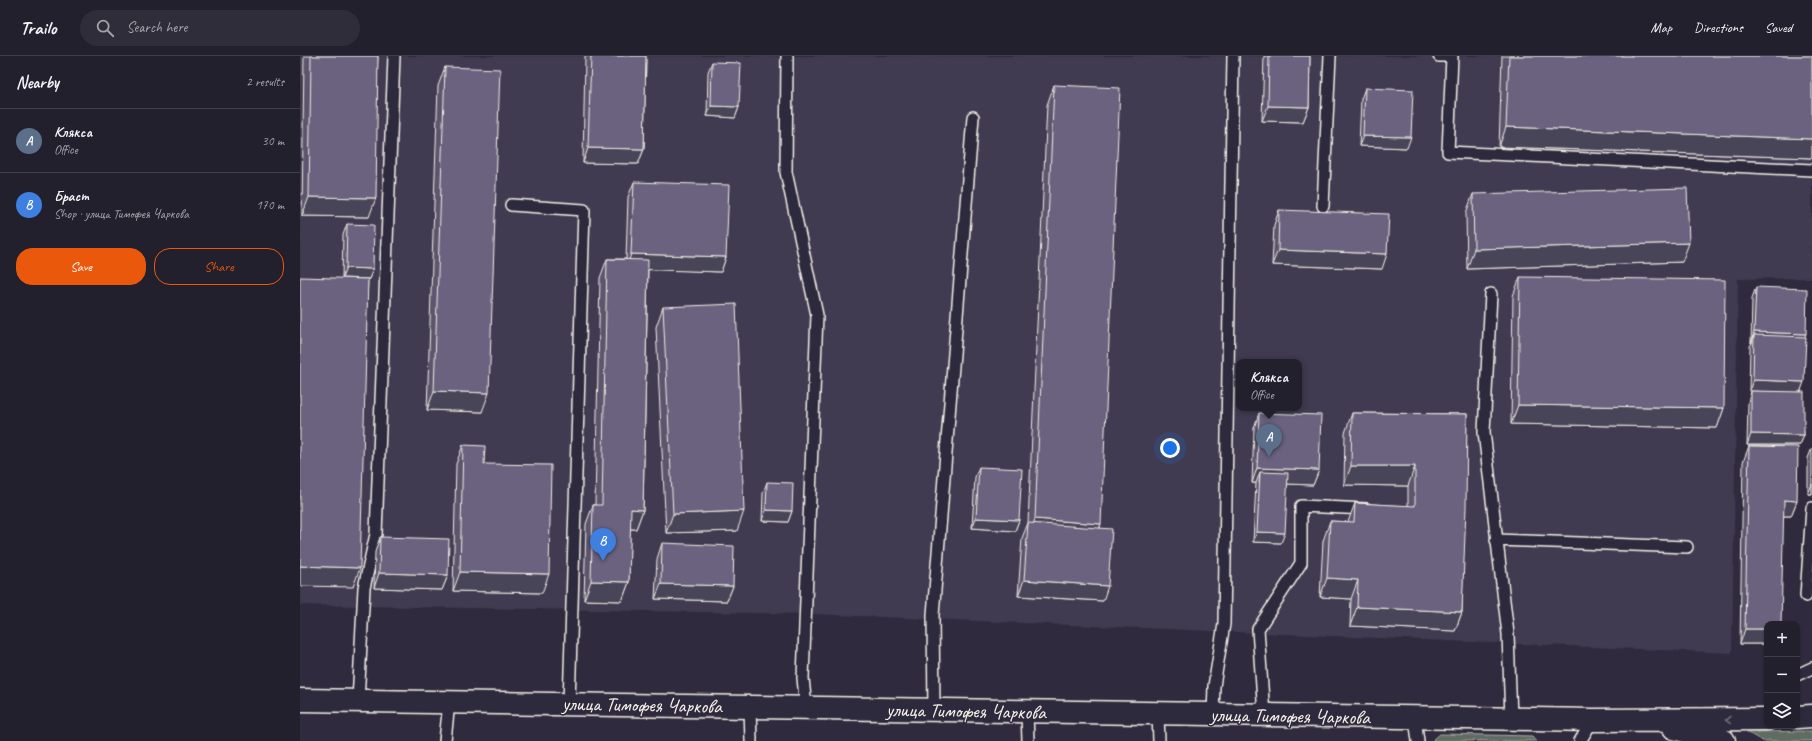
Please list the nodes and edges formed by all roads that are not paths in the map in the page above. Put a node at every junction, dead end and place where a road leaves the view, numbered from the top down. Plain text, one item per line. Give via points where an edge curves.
1 (394, 56) edge
2 (787, 56) edge
3 (1233, 56) edge
4 (1330, 56) edge
5 (1439, 56) edge
6 (1452, 56) edge
7 (973, 117) dead end
8 (1812, 170) edge
9 (511, 205) dead end
10 (1324, 206) dead end
11 (1491, 294) dead end
12 (1812, 508) edge
13 (1376, 510) edge
14 (1496, 540) junction
15 (1687, 547) dead end
16 (1806, 596) dead end
17 (1812, 668) edge
18 (1800, 674) edge
19 (300, 700) edge
20 (358, 701) junction
21 (449, 702) junction
22 (569, 704) junction
23 (750, 707) junction
24 (806, 708) junction
25 (934, 710) junction
26 (1027, 712) junction
27 (1158, 714) junction
28 (1213, 714) junction
29 (1264, 715) junction
30 (1812, 716) edge
31 (1415, 718) junction
32 (1800, 718) edge
33 (1511, 719) junction
34 (1764, 719) edge
35 (1593, 720) junction
36 (1632, 721) junction
37 (445, 741) edge
38 (751, 741) edge
39 (1028, 741) edge
40 (1159, 741) edge
41 (1418, 741) edge
42 (1580, 741) edge
43 (1724, 741) edge

1 - 20 lane via 376,534 364,588
2 - 24 lane via 786,172 817,315 804,678
3 - 28 lane via 1224,624 1214,686
4 - 10 lane
5 - 6 lane
6 - 8 lane via 1448,152
7 - 25 lane via 933,615
9 - 22 lane via 584,210
11 - 14 lane via 1484,432
12 - 16 lane
13 - 29 lane via 1301,506 1301,563 1258,629
14 - 15 lane
14 - 33 lane via 1508,634
17 - 18 lane
19 - 20 main road, улица Тимофея Чаркова
20 - 21 main road, улица Тимофея Чаркова
21 - 22 main road, улица Тимофея Чаркова
21 - 37 lane
22 - 23 main road, улица Тимофея Чаркова
23 - 24 main road, улица Тимофея Чаркова
23 - 38 lane
24 - 25 main road, улица Тимофея Чаркова
25 - 26 main road, улица Тимофея Чаркова
26 - 27 main road, улица Тимофея Чаркова
26 - 39 lane
27 - 28 main road, улица Тимофея Чаркова
27 - 40 lane
28 - 29 main road, улица Тимофея Чаркова
29 - 31 main road, улица Тимофея Чаркова
30 - 32 main road
31 - 33 main road, улица Тимофея Чаркова
31 - 41 lane
33 - 35 main road, улица Тимофея Чаркова
34 -> 36 main road
35 - 36 main road, улица Тимофея Чаркова
35 - 42 lane
36 - 43 main road via 1689,731

